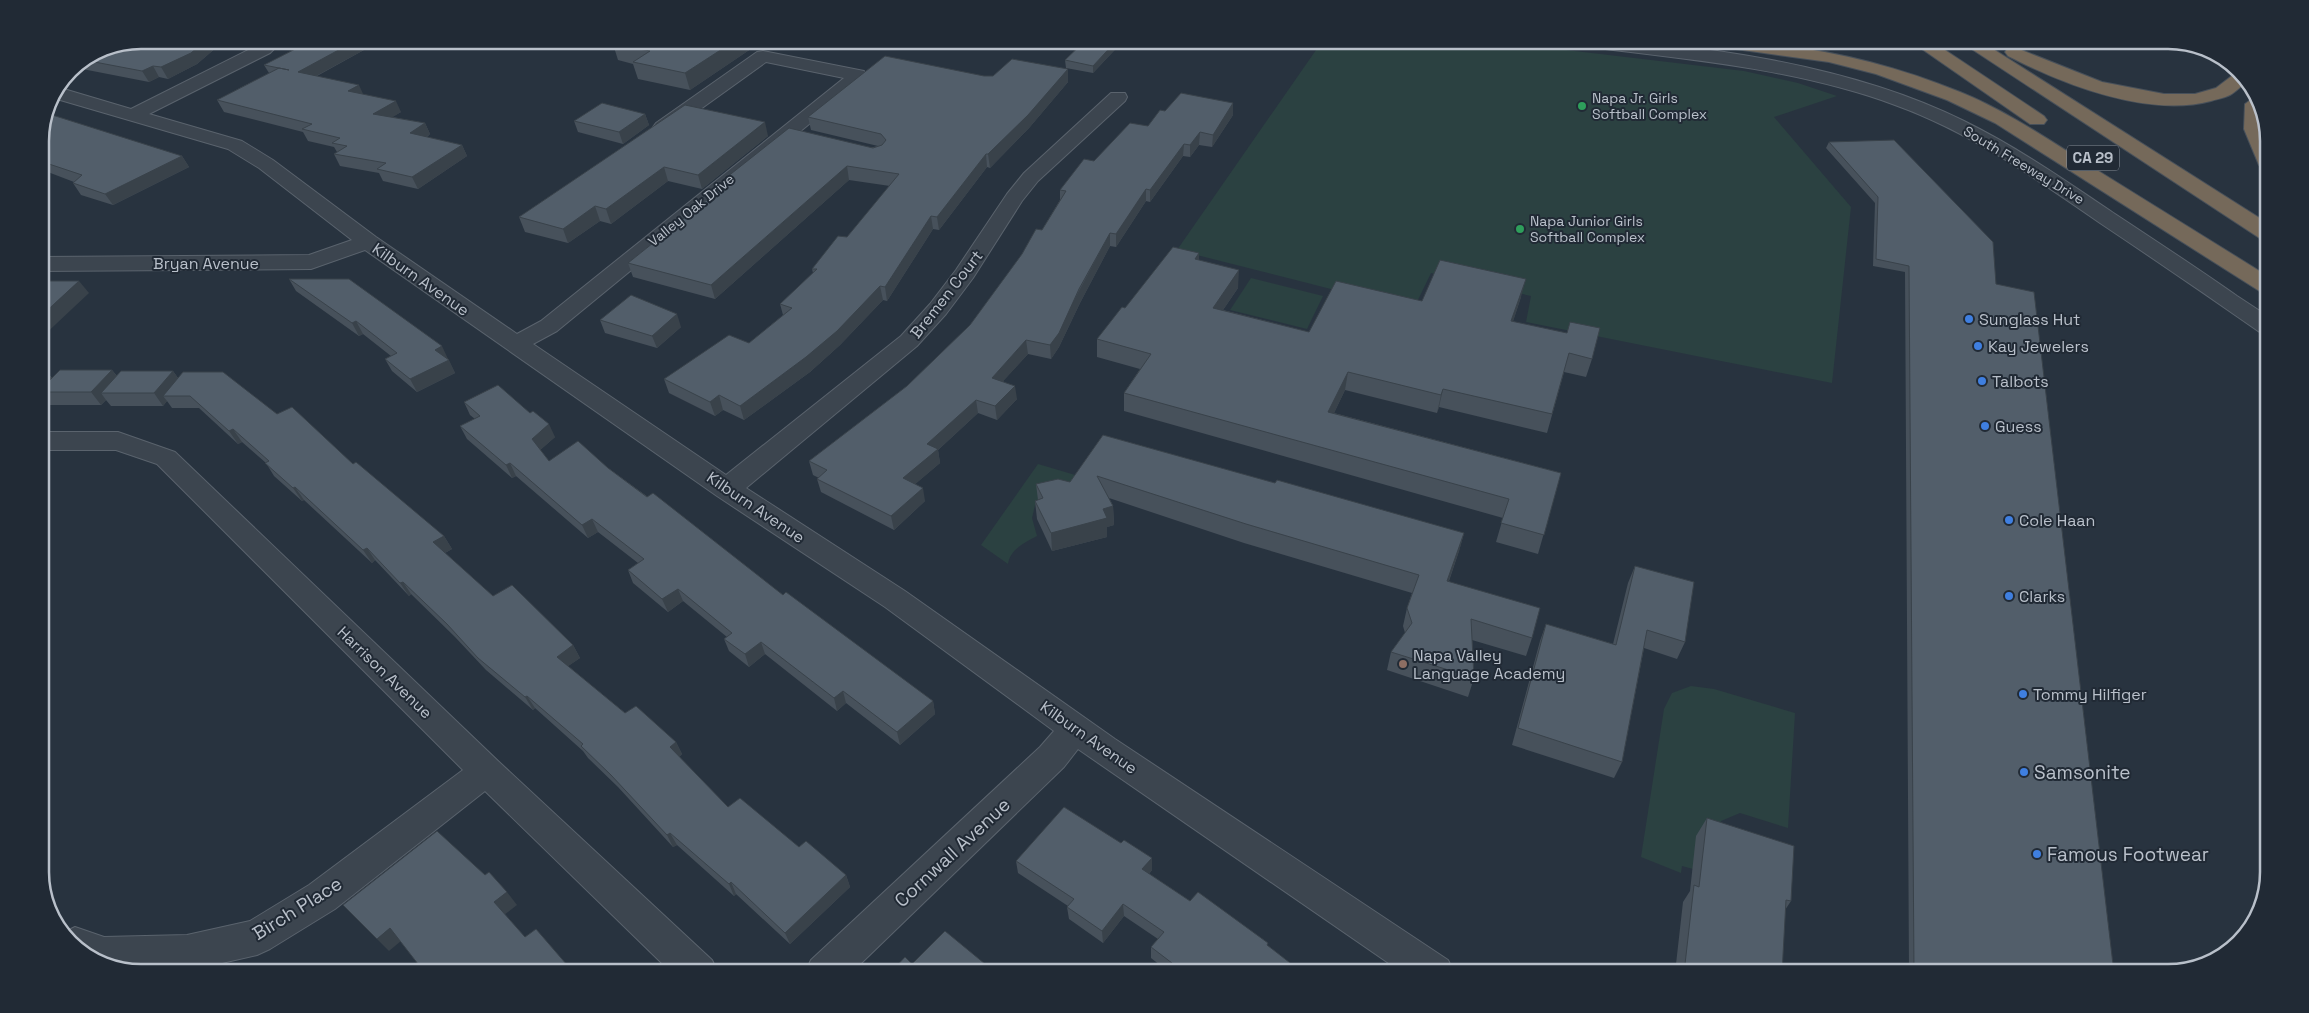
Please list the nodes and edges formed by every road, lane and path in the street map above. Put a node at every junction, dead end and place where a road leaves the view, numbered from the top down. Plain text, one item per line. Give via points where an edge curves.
1 (264, 49) edge
2 (1637, 49) edge
3 (1772, 49) edge
4 (1931, 49) edge
5 (1981, 49) edge
6 (2009, 49) edge
7 (2238, 80) edge
8 (61, 94) edge
9 (1118, 97) dead end
10 (689, 109) junction
11 (716, 115) edge
12 (131, 116) junction
13 (2257, 120) edge
14 (778, 130) junction
15 (647, 138) edge
16 (814, 138) edge
17 (2260, 148) edge
18 (2260, 228) edge
19 (368, 242) junction
20 (49, 265) edge
21 (2260, 270) edge
22 (2260, 282) edge
23 (2260, 322) edge
24 (516, 344) junction
25 (49, 442) edge
26 (727, 489) junction
27 (1076, 728) junction
28 (486, 771) junction
29 (95, 952) edge
30 (690, 964) edge
31 (834, 964) edge
32 (1422, 964) edge

1 - 12 street
2 - 23 street, South Freeway Drive via 1773,68 1856,86 1903,101 1969,130 2006,151
3 - 22 highway via 1829,57 1890,73 1954,96 2010,124
4 - 21 highway, CA 29
5 - 18 highway, CA 29
6 - 7 highway via 2066,76 2100,88 2144,97 2201,98 2233,86
8 - 12 street, Kilburn Avenue
9 - 26 street, Bremen Court via 1031,177 965,274 909,341
10 - 11 street
10 - 14 street, Valley Oak Drive via 763,56 858,75
10 - 15 street, Valley Oak Drive
12 - 19 street, Kilburn Avenue via 235,145 266,164
13 - 17 highway via 2256,140
14 - 16 street
14 - 24 street, Valley Oak Drive via 549,326
19 - 20 street, Bryan Avenue via 311,262
19 - 24 street, Kilburn Avenue
24 - 26 street, Kilburn Avenue
25 - 28 street, Harrison Avenue via 118,441 166,458
26 - 27 street, Kilburn Avenue via 895,599
27 - 31 street, Cornwall Avenue via 1052,757
27 - 32 street, Kilburn Avenue
28 - 29 street, Birch Place via 322,897 257,937 187,953 104,955
28 - 30 street, Harrison Avenue

